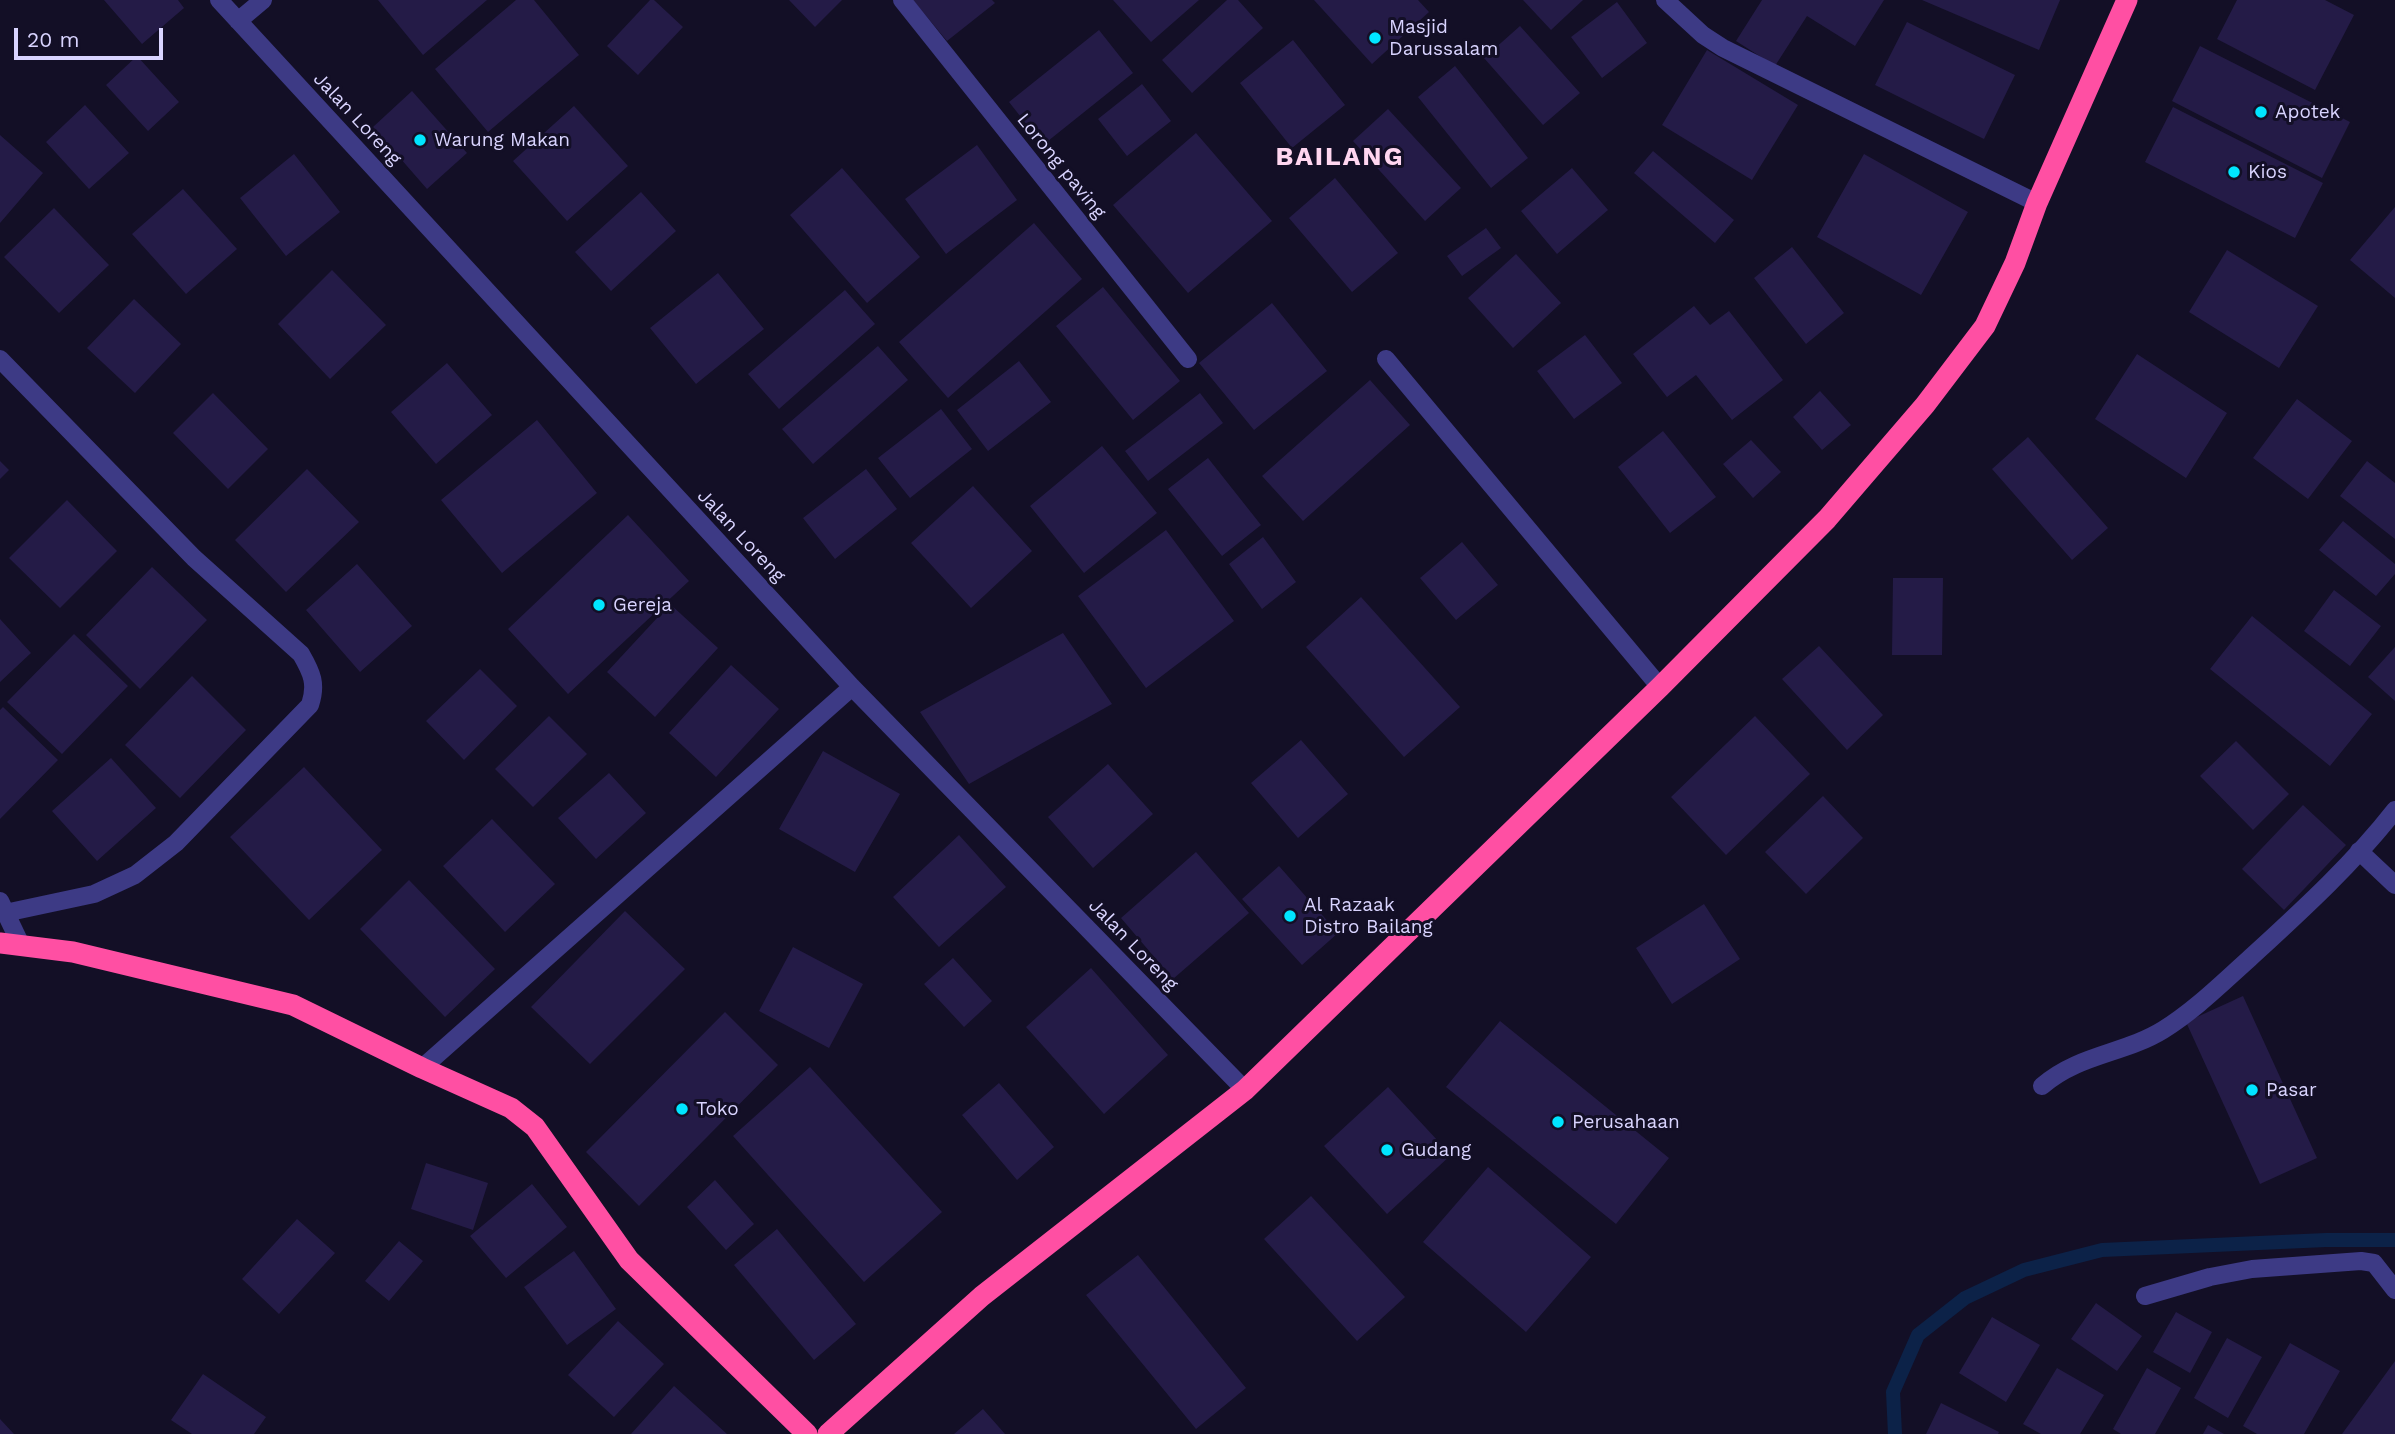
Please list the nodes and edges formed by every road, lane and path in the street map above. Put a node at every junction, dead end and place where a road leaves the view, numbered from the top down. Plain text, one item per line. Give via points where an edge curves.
1 (219, 0) edge
2 (263, 0) edge
3 (902, 0) edge
4 (1664, 0) edge
5 (2127, 0) edge
6 (238, 21) junction
7 (2037, 203) junction
8 (0, 359) edge
9 (1188, 359) dead end
10 (1386, 359) dead end
11 (852, 687) junction
12 (1660, 687) junction
13 (2395, 810) edge
14 (2359, 851) junction
15 (2395, 885) edge
16 (3, 907) edge
17 (10, 944) edge
18 (422, 1068) junction
19 (2042, 1086) dead end
20 (1245, 1090) junction
21 (2395, 1290) edge
22 (2145, 1296) dead end
23 (807, 1434) edge
24 (828, 1434) edge

1 - 6 street, Jalan Loreng
2 - 6 street
3 - 9 street, Lorong paving
4 - 7 street via 1723,48
5 - 7 highway
6 - 11 street, Jalan Loreng
7 - 12 highway via 1985,326 1925,405 1827,519
8 - 16 street via 194,558 301,654 315,690 310,705 176,843 135,875 94,894
10 - 12 street
11 - 18 street
11 - 20 street, Jalan Loreng
12 - 20 highway
13 - 14 street
14 - 15 street
14 - 19 street via 2299,914 2200,1005 2160,1032 2083,1060
16 - 17 street
17 - 18 highway via 73,952 293,1004
18 - 23 highway via 511,1108 535,1127 629,1260
20 - 24 highway via 982,1296
21 - 22 street via 2374,1263 2361,1261 2252,1269

